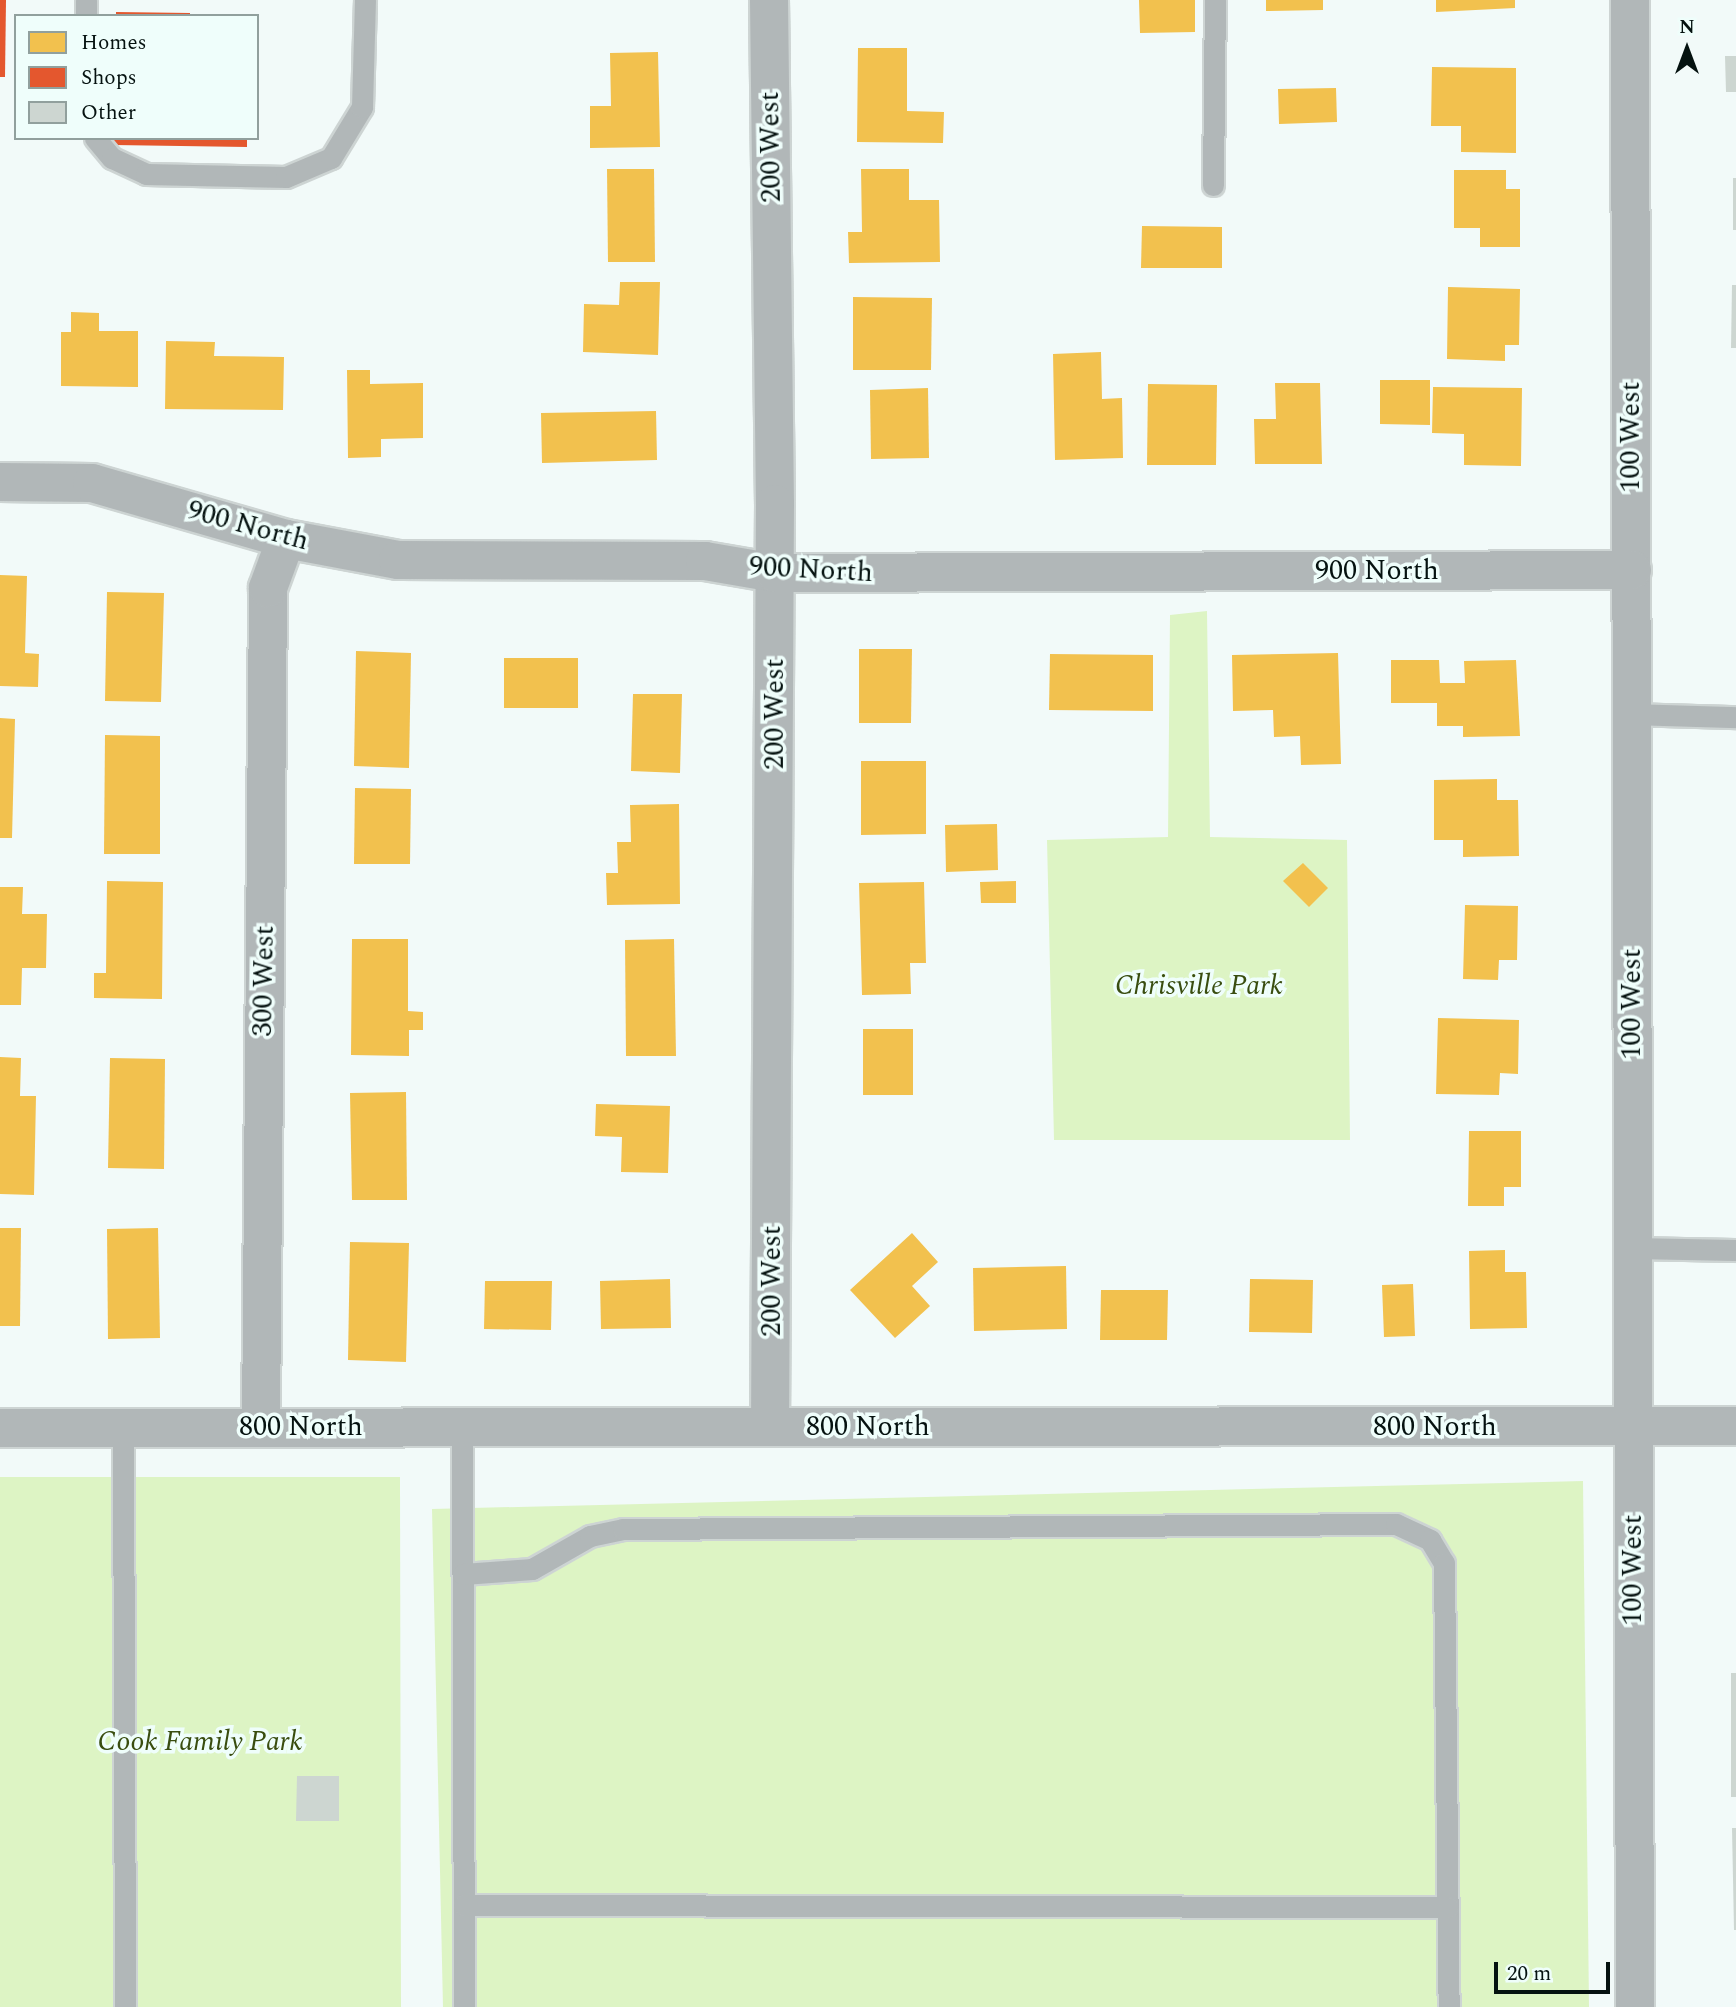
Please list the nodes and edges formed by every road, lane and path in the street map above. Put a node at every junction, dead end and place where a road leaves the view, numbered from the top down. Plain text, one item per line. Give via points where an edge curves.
1 (365, 0) edge
2 (769, 0) edge
3 (1214, 0) edge
4 (1630, 0) edge
5 (97, 140) edge
6 (1213, 185) dead end
7 (0, 482) edge
8 (286, 539) junction
9 (1632, 570) junction
10 (775, 573) junction
11 (1632, 714) junction
12 (1736, 717) edge
13 (1632, 1248) junction
14 (1736, 1250) edge
15 (1736, 1426) edge
16 (261, 1427) junction
17 (463, 1427) junction
18 (770, 1427) junction
19 (1632, 1427) junction
20 (0, 1428) edge
21 (123, 1428) junction
22 (463, 1574) junction
23 (464, 1905) junction
24 (1448, 1907) junction
25 (125, 2007) edge
26 (464, 2007) edge
27 (1448, 2007) edge
28 (1635, 2007) edge

1 - 5 lane via 362,107 331,158 286,177 146,174 112,158
2 - 10 street, 200 West
3 - 6 lane
4 - 9 street, 100 West
7 - 8 street, 900 North via 92,483
8 - 10 street, 900 North via 398,560 705,561
8 - 16 street, 300 West via 268,588
9 - 10 street, 900 North
9 - 11 street, 100 West
10 - 18 street, 200 West
11 - 12 lane
11 - 13 street, 100 West
13 - 14 lane
13 - 19 street, 100 West
15 - 19 street, 800 North
16 - 17 street, 800 North
16 - 21 street, 800 North
17 - 18 street, 800 North
17 - 22 lane
18 - 19 street, 800 North
19 - 28 street, 100 West
20 - 21 street, 800 North
21 - 25 lane
22 - 23 lane
22 - 24 lane via 532,1569 590,1536 623,1529 1396,1524 1430,1540 1444,1563
23 - 24 lane
23 - 26 lane
24 - 27 lane

